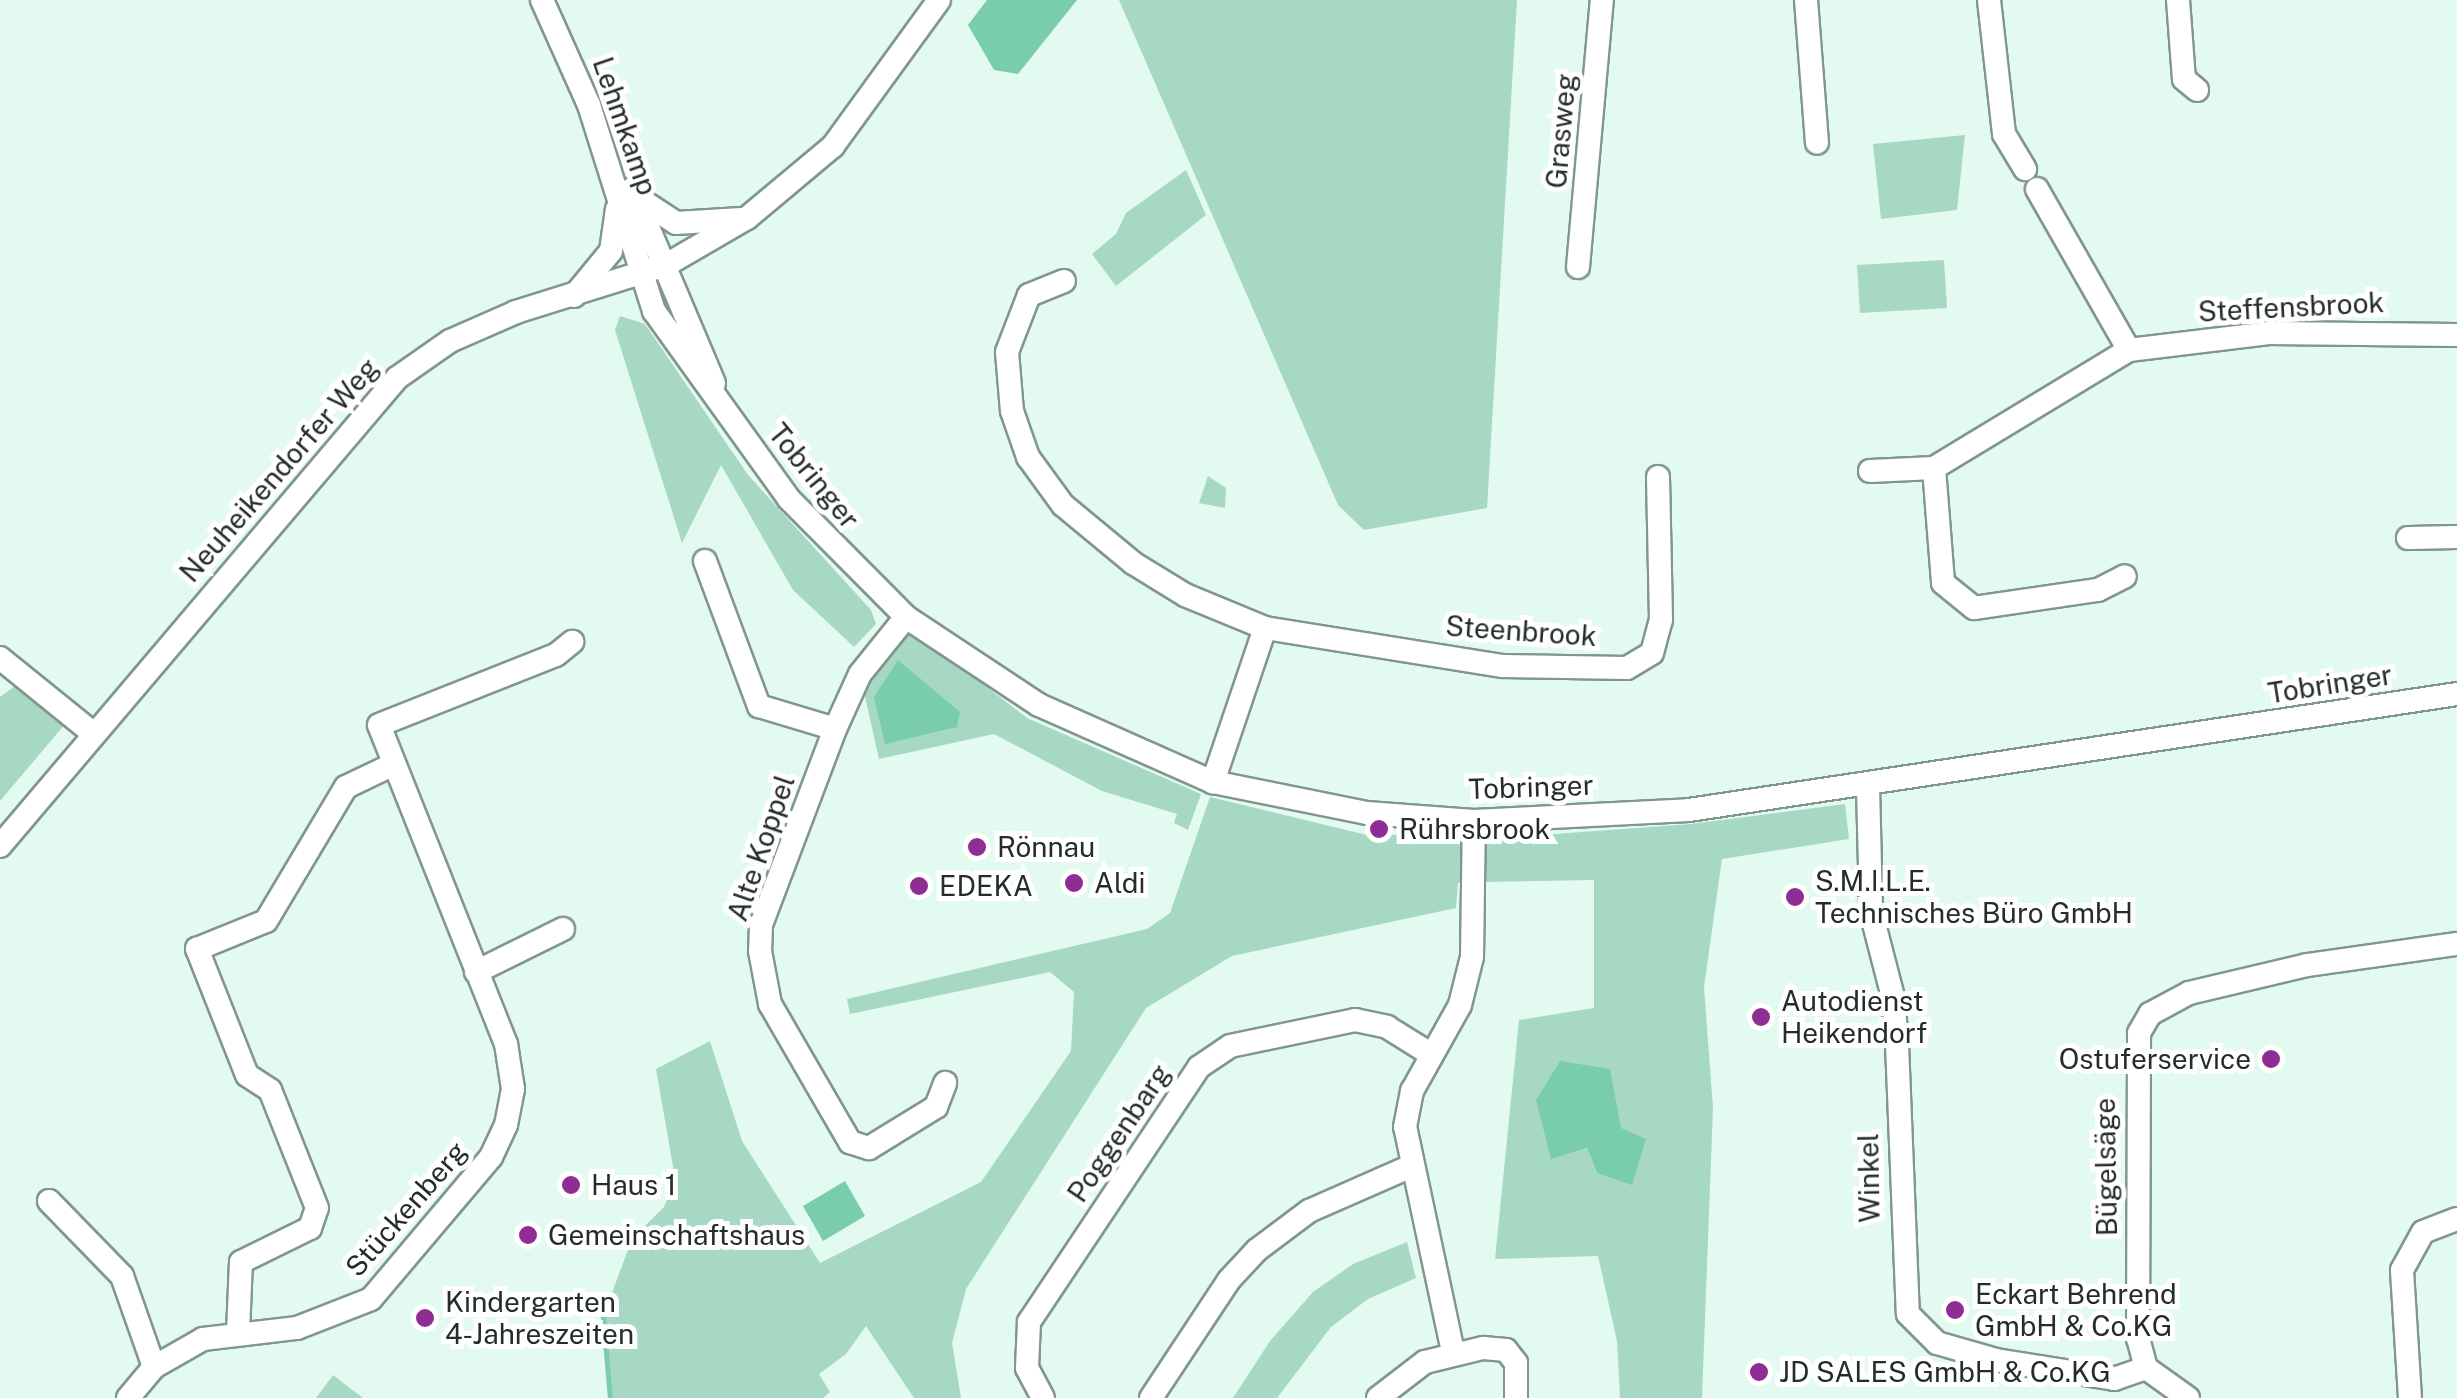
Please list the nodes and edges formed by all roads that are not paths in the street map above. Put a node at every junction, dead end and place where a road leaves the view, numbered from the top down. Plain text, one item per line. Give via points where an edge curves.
1 (542, 0) edge
2 (939, 0) edge
3 (1602, 0) edge
4 (1806, 0) edge
5 (1988, 0) edge
6 (2178, 0) edge
7 (2197, 90) dead end
8 (1818, 143) dead end
9 (623, 187) junction
10 (747, 218) junction
11 (666, 264) junction
12 (1578, 268) dead end
13 (643, 274) junction
14 (1064, 281) dead end
15 (574, 296) junction
16 (2457, 336) edge
17 (2129, 350) junction
18 (732, 422) junction
19 (1934, 468) junction
20 (1870, 471) dead end
21 (1658, 477) dead end
22 (2457, 537) edge
23 (2408, 538) dead end
24 (706, 560) dead end
25 (2125, 576) dead end
26 (906, 617) junction
27 (1265, 628) junction
28 (572, 642) dead end
29 (0, 658) edge
30 (2457, 694) edge
31 (835, 729) junction
32 (94, 734) junction
33 (394, 764) junction
34 (1213, 782) junction
35 (1868, 786) junction
36 (1474, 821) junction
37 (0, 846) edge
38 (563, 929) dead end
39 (2457, 944) edge
40 (476, 972) junction
41 (1429, 1053) junction
42 (945, 1083) dead end
43 (1408, 1167) junction
44 (50, 1201) dead end
45 (2457, 1218) edge
46 (238, 1333) junction
47 (1453, 1352) junction
48 (154, 1367) junction
49 (2146, 1368) junction
50 (128, 1398) edge
51 (1043, 1398) edge
52 (1151, 1398) edge
53 (1378, 1398) edge
54 (1516, 1398) edge
55 (2188, 1398) edge
56 (2410, 1398) edge

1 - 9 street, Lehmkamp
2 - 10 street, Neuheikendorfer Weg via 833,146
3 - 12 street, Grasweg
4 - 8 street
5 - 17 street via 2004,134
6 - 7 street via 2184,79
9 - 10 street via 676,222
9 - 11 street, Lehmkamp
9 - 13 street, Lehmkamp
9 - 15 street via 614,242
10 - 11 street, Neuheikendorfer Weg
11 - 13 street, Neuheikendorfer Weg
11 - 18 street, Tobringer
13 - 15 street, Neuheikendorfer Weg
13 - 18 street, Tobringer via 654,311
14 - 27 street via 1029,295 1008,352 1012,412 1028,456 1064,504 1133,563 1185,595
15 - 32 street, Neuheikendorfer Weg via 450,341 397,378
16 - 17 street, Steffensbrook via 2269,333
17 - 19 street, Steffensbrook
18 - 26 street, Tobringer via 819,534
19 - 20 street, Steffensbrook
19 - 25 street via 1943,583 1974,608 2098,590
21 - 27 street, Steenbrook via 1661,620 1652,653 1627,668 1503,666
22 - 23 street
24 - 31 street via 759,706
26 - 31 street, Alte Koppel via 860,674
26 - 34 street, Tobringer via 1038,705
27 - 34 street
28 - 33 street, Stückenberg via 556,655 380,726
29 - 32 street
30 - 35 street, Tobringer
31 - 42 street, Alte Koppel via 761,925 770,1004 850,1142 869,1148 936,1107
32 - 37 street, Neuheikendorfer Weg
33 - 40 street, Stückenberg
33 - 46 street via 346,787 266,921 197,948 247,1075 270,1090 317,1208 310,1228 241,1262
34 - 36 street, Tobringer via 1367,813
35 - 36 street, Tobringer via 1689,810
35 - 49 street, Winkel via 1871,912 1893,997 1897,1044 1908,1314 1937,1343 1996,1360 2114,1379
36 - 41 street via 1472,958 1460,1004
38 - 40 street
39 - 49 street, Bügelsäge via 2307,965 2189,993 2150,1014 2139,1033 2138,1339
40 - 46 street, Stückenberg via 512,1069 506,1125 490,1157 370,1298 331,1320
41 - 43 street via 1405,1127
41 - 51 street, Poggenbarg via 1388,1027 1355,1020 1230,1046 1199,1067 1030,1322 1027,1368
43 - 47 street
43 - 52 street via 1309,1211 1257,1250 1229,1280
44 - 48 street via 122,1276
45 - 56 street via 2423,1232 2402,1270
46 - 48 street, Stückenberg via 203,1339
47 - 53 street via 1425,1362
47 - 54 street via 1506,1350 1516,1363
48 - 50 street, Stückenberg
49 - 55 street

